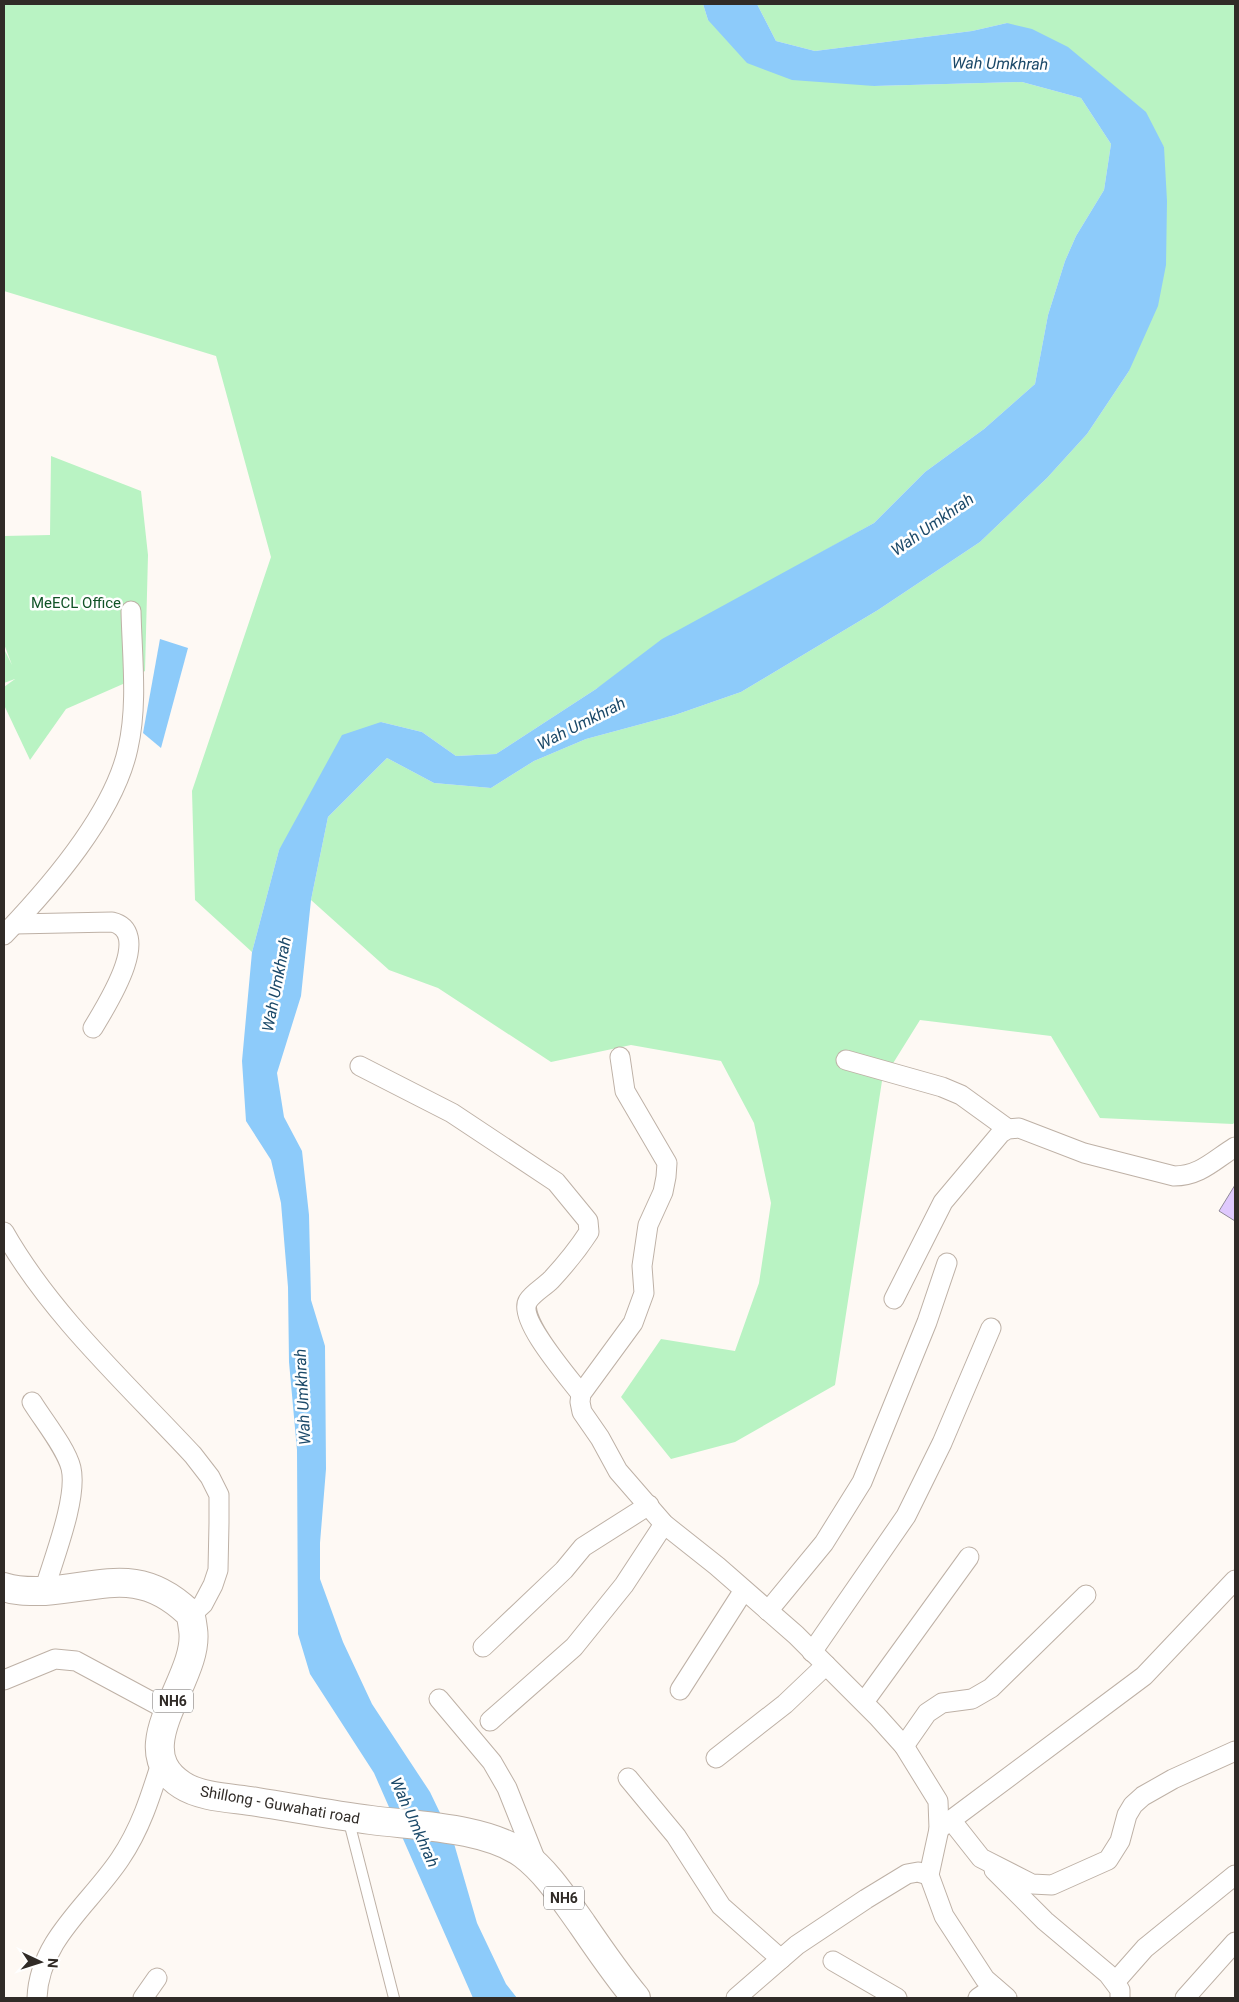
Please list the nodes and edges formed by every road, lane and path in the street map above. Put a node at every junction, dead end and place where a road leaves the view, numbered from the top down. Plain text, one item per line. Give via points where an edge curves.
1 (131, 612) dead end
2 (9, 930) edge
3 (93, 1028) dead end
4 (620, 1057) dead end
5 (846, 1060) dead end
6 (360, 1066) dead end
7 (1008, 1129) junction
8 (1235, 1147) edge
9 (4, 1232) edge
10 (947, 1263) dead end
11 (894, 1298) dead end
12 (991, 1328) dead end
13 (581, 1394) junction
14 (32, 1402) dead end
15 (649, 1505) junction
16 (664, 1524) junction
17 (969, 1557) dead end
18 (1235, 1580) edge
19 (4, 1587) edge
20 (744, 1590) junction
21 (44, 1591) junction
22 (1086, 1595) dead end
23 (768, 1611) junction
24 (191, 1614) junction
25 (483, 1646) dead end
26 (812, 1652) junction
27 (826, 1665) junction
28 (4, 1680) edge
29 (680, 1690) dead end
30 (439, 1699) dead end
31 (864, 1702) junction
32 (169, 1711) junction
33 (490, 1721) dead end
34 (904, 1746) junction
35 (1235, 1751) edge
36 (716, 1758) dead end
37 (162, 1760) junction
38 (628, 1778) dead end
39 (360, 1819) junction
40 (945, 1824) junction
41 (984, 1860) junction
42 (539, 1868) junction
43 (929, 1875) junction
44 (1235, 1875) edge
45 (1235, 1942) edge
46 (781, 1959) junction
47 (833, 1961) dead end
48 (157, 1978) dead end
49 (1118, 1990) edge
50 (1001, 1992) edge
51 (748, 1994) edge
52 (37, 1998) edge
53 (143, 1998) edge
54 (394, 1998) edge
55 (636, 1998) edge
56 (897, 1998) edge
57 (978, 1998) edge
58 (1185, 1998) edge

1 - 2 street via 132,699 128,748 109,803 65,863
2 - 3 street via 112,922 124,928 128,947 124,975
4 - 13 street via 624,1091 667,1163 666,1177 663,1192 648,1224 642,1266 644,1293 633,1323
5 - 7 street via 942,1087 975,1104
6 - 13 street via 452,1112 556,1182 588,1221 589,1232 579,1248 530,1299 526,1308 527,1317 540,1339
7 - 8 street via 1019,1128 1084,1154 1174,1176 1188,1176 1200,1171
7 - 11 street via 988,1147 943,1202
9 - 24 street via 23,1266 45,1293 193,1454 216,1489 219,1496 218,1570 209,1596
10 - 23 street via 862,1482 824,1543
12 - 26 street via 942,1443 906,1516
13 - 15 street via 582,1412 618,1471
14 - 21 street via 65,1454 72,1478 68,1509
15 - 16 street
15 - 25 street via 582,1547 564,1570
16 - 20 street
16 - 33 street via 624,1585 574,1647
17 - 31 street
18 - 40 street via 1144,1676
19 - 21 highway
20 - 23 street
20 - 29 street
21 - 24 highway via 114,1582 137,1584 160,1592
22 - 34 street via 991,1688 972,1699 942,1703 927,1713
23 - 26 street
24 - 32 highway, Shillong - Guwahati road / NH6 via 194,1633 189,1667
26 - 27 street
27 - 31 street
27 - 36 street via 785,1704
28 - 32 street via 55,1659 76,1661
30 - 42 street via 497,1770
31 - 34 street
32 - 37 highway, Shillong - Guwahati road / NH6 via 160,1732
34 - 40 street via 938,1800
35 - 41 street via 1143,1796 1133,1805 1120,1841 1108,1860 1069,1878 1052,1885 1032,1884
37 - 39 highway, Shillong - Guwahati road / NH6 via 169,1775 182,1786 196,1791
37 - 52 street via 147,1808 120,1859 56,1940 39,1982
38 - 46 street via 676,1836 721,1906
39 - 42 highway, NH6 via 463,1831 521,1853
39 - 54 lane
40 - 41 street
40 - 43 street
41 - 49 street
42 - 55 highway, NH6
43 - 46 street via 918,1872 906,1874 830,1922
43 - 50 street via 944,1916 986,1979
44 - 49 street via 1145,1948
45 - 58 street
46 - 51 street
47 - 56 street
48 - 53 street
50 - 57 street

